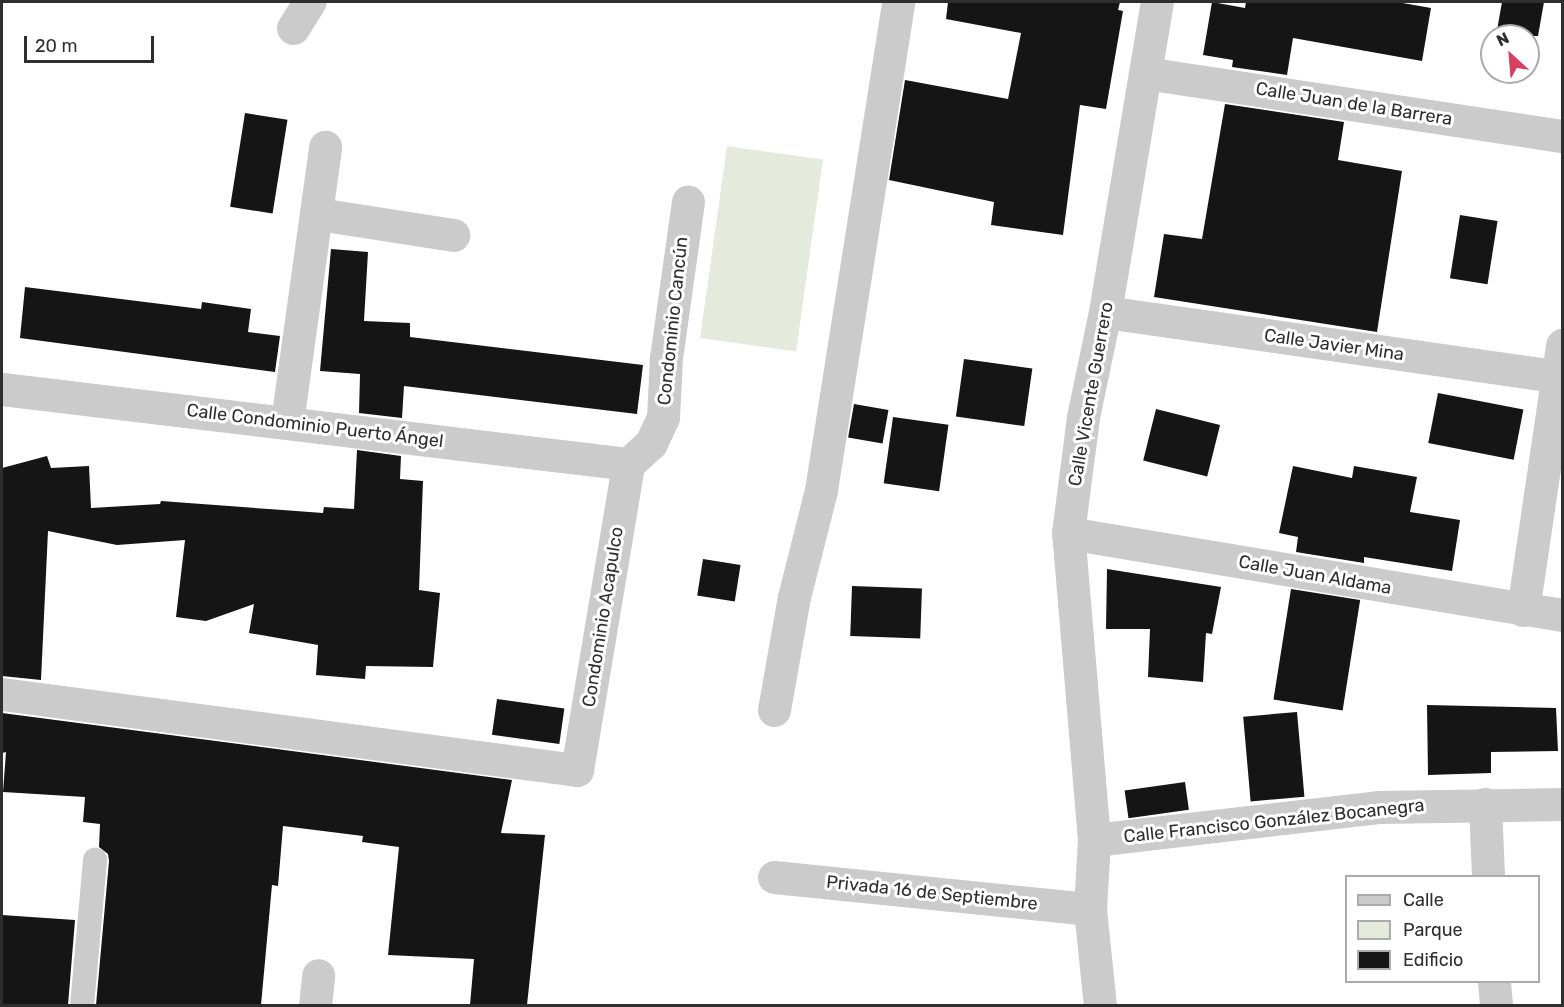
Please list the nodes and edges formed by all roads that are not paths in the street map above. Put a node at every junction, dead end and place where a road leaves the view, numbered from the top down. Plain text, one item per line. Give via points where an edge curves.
1 (898, 2) edge
2 (1157, 2) edge
3 (1144, 73) junction
4 (1563, 136) edge
5 (325, 147) dead end
6 (688, 202) dead end
7 (318, 214) junction
8 (453, 235) dead end
9 (1105, 312) junction
10 (1561, 366) edge
11 (2, 389) edge
12 (287, 422) junction
13 (628, 464) junction
14 (1068, 533) junction
15 (1523, 610) junction
16 (1563, 615) edge
17 (2, 694) edge
18 (774, 710) dead end
19 (1485, 804) junction
20 (1563, 804) edge
21 (1094, 840) junction
22 (95, 860) dead end
23 (1488, 875) edge
24 (774, 877) dead end
25 (1090, 909) junction
26 (1494, 983) edge
27 (82, 1005) edge
28 (1100, 1005) edge
29 (1496, 1005) edge

1 - 18 street via 821,490 794,597
2 - 3 street, Calle Vicente Guerrero
3 - 4 street, Calle Juan de la Barrera
3 - 9 street, Calle Vicente Guerrero
5 - 7 street
6 - 13 street, Condominio Cancún via 666,358 663,417 651,443
7 - 8 street
7 - 12 street
9 - 10 street, Calle Javier Mina
9 - 14 street, Calle Vicente Guerrero via 1083,417
10 - 15 street
11 - 12 street, Calle Condominio Puerto Ángel
12 - 13 street, Calle Condominio Puerto Ángel
13 - 17 street, Condominio Acapulco via 577,770
14 - 15 street, Calle Juan Aldama
14 - 21 street, Calle Vicente Guerrero
15 - 16 street, Calle Juan Aldama
19 - 20 street, Calle Francisco González Bocanegra
19 - 21 street, Calle Francisco González Bocanegra via 1378,807
19 - 23 street
21 - 25 street, Calle Vicente Guerrero
22 - 27 lane
24 - 25 street, Privada 16 de Septiembre
25 - 28 street, Calle Vicente Guerrero
26 - 29 street

